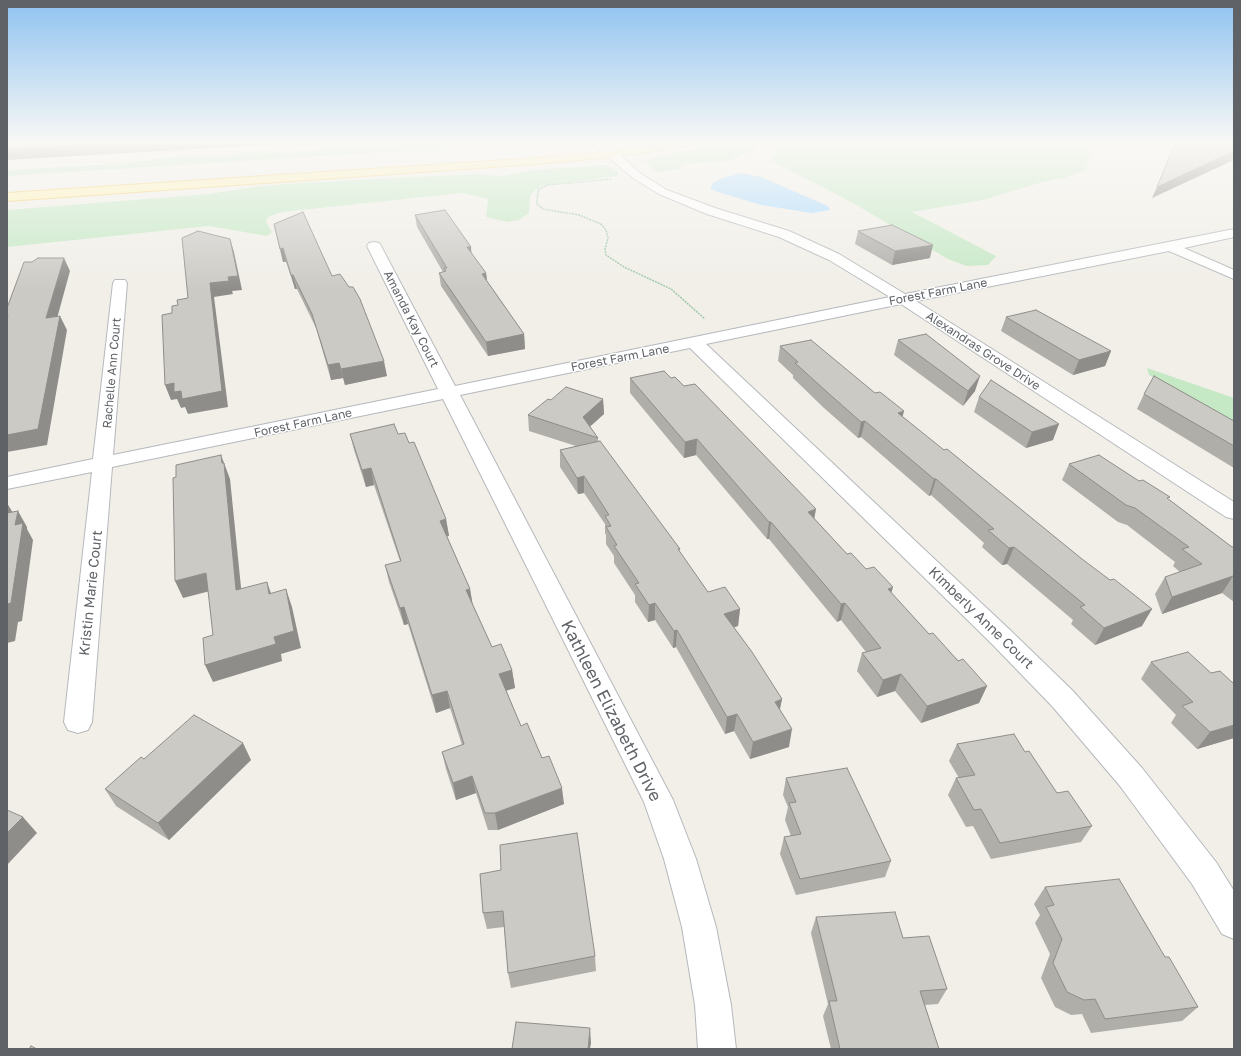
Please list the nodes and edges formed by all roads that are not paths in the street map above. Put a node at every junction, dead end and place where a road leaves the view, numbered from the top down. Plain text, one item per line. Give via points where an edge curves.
1 (76, 192) edge
2 (664, 192) edge
3 (7, 197) edge
4 (1234, 233) edge
5 (374, 246) dead end
6 (1170, 247) junction
7 (1234, 275) edge
8 (120, 283) dead end
9 (903, 299) junction
10 (695, 343) junction
11 (449, 392) junction
12 (103, 463) junction
13 (7, 483) edge
14 (1234, 512) edge
15 (78, 722) dead end
16 (1234, 922) edge
17 (717, 1049) edge

1 - 3 main road
2 - 9 street, Alexandras Grove Drive via 682,201 810,244
4 - 6 street, Forest Farm Lane
5 - 11 street, Amanda Kay Court
6 - 7 street
6 - 9 street, Forest Farm Lane
8 - 12 street, Rachelle Ann Court
9 - 10 street, Forest Farm Lane
9 - 14 street, Alexandras Grove Drive
10 - 11 street, Forest Farm Lane
10 - 16 street, Kimberly Anne Court via 1002,637 1062,698 1131,777 1204,873
11 - 12 street, Forest Farm Lane
11 - 17 street, Kathleen Elizabeth Drive via 658,800 680,859 699,927 713,1005
12 - 13 street, Forest Farm Lane
12 - 15 street, Kristin Marie Court

